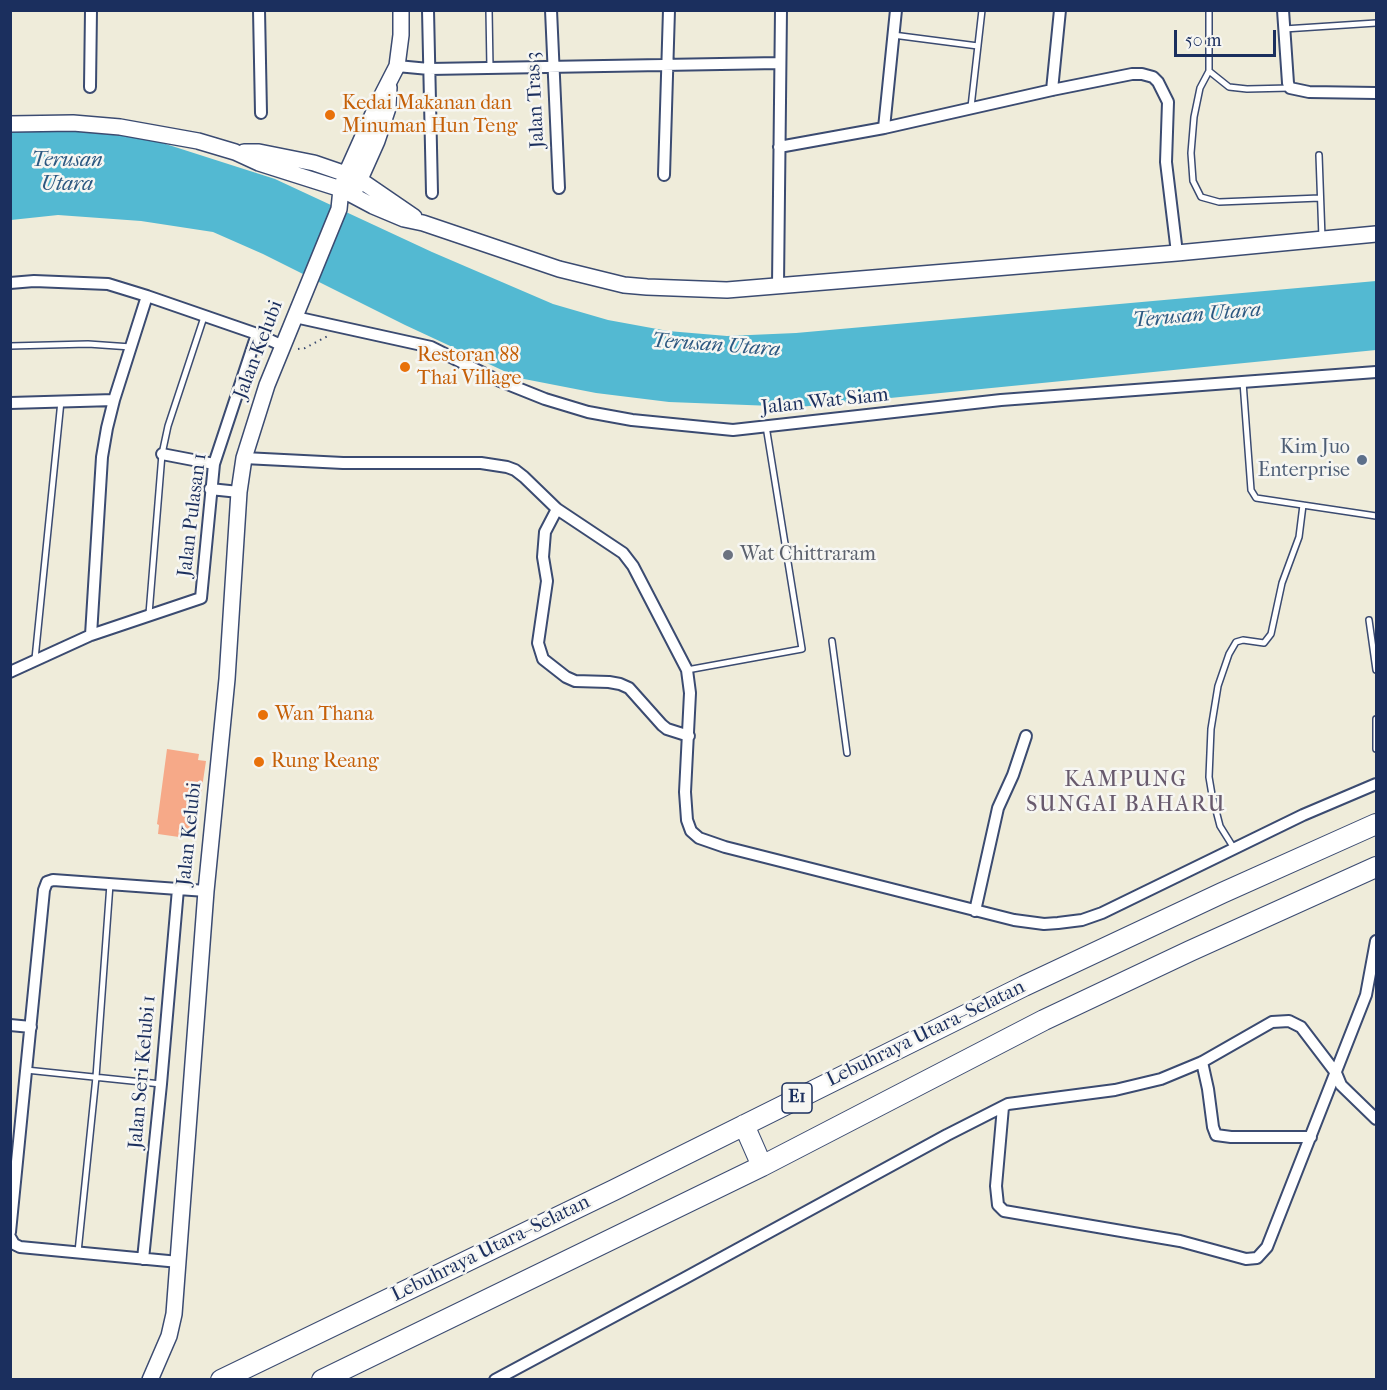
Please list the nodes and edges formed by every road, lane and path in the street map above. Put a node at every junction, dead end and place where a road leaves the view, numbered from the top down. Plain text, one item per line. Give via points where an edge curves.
1 (91, 10) edge
2 (259, 10) edge
3 (401, 10) edge
4 (428, 10) edge
5 (489, 10) edge
6 (551, 10) edge
7 (669, 10) edge
8 (781, 10) edge
9 (896, 10) edge
10 (982, 10) edge
11 (1060, 10) edge
12 (1209, 10) edge
13 (1283, 10) edge
14 (1377, 23) edge
15 (1284, 29) junction
16 (893, 35) junction
17 (978, 46) junction
18 (780, 63) junction
19 (397, 66) junction
20 (668, 66) junction
21 (490, 68) junction
22 (552, 68) junction
23 (429, 69) junction
24 (1209, 71) junction
25 (90, 87) dead end
26 (1290, 88) junction
27 (1052, 90) junction
28 (1377, 93) edge
29 (972, 107) junction
30 (261, 113) dead end
31 (10, 124) edge
32 (884, 128) junction
33 (779, 147) junction
34 (235, 152) junction
35 (1319, 155) dead end
36 (664, 175) dead end
37 (353, 177) junction
38 (559, 188) dead end
39 (347, 191) junction
40 (432, 193) dead end
41 (1320, 198) junction
42 (423, 223) junction
43 (1377, 234) edge
44 (1322, 240) junction
45 (1177, 253) junction
46 (10, 283) edge
47 (778, 285) junction
48 (147, 296) junction
49 (295, 316) junction
50 (204, 317) junction
51 (344, 328) junction
52 (257, 334) junction
53 (10, 346) edge
54 (284, 346) junction
55 (131, 347) junction
56 (1377, 372) edge
57 (1243, 382) junction
58 (114, 400) junction
59 (61, 401) junction
60 (10, 403) edge
61 (766, 426) junction
62 (162, 454) junction
63 (244, 458) junction
64 (214, 464) junction
65 (210, 489) junction
66 (239, 492) junction
67 (1303, 505) junction
68 (556, 509) junction
69 (1377, 516) edge
70 (149, 614) junction
71 (1370, 620) dead end
72 (91, 635) junction
73 (832, 641) dead end
74 (34, 659) junction
75 (687, 670) junction
76 (1377, 670) edge
77 (10, 672) edge
78 (1377, 719) edge
79 (689, 736) junction
80 (1026, 736) dead end
81 (1377, 749) edge
82 (847, 753) dead end
83 (1377, 784) edge
84 (1377, 824) edge
85 (1235, 850) junction
86 (1377, 867) edge
87 (110, 884) junction
88 (177, 889) junction
89 (206, 891) junction
90 (975, 911) junction
91 (1377, 941) edge
92 (10, 1024) edge
93 (31, 1027) junction
94 (1202, 1062) junction
95 (26, 1070) junction
96 (1336, 1073) junction
97 (96, 1077) junction
98 (161, 1084) junction
99 (1003, 1107) junction
100 (1377, 1119) edge
101 (744, 1125) junction
102 (1311, 1137) junction
103 (762, 1166) junction
104 (10, 1232) edge
105 (10, 1237) edge
106 (78, 1252) junction
107 (143, 1259) junction
108 (179, 1262) junction
109 (150, 1380) edge
110 (221, 1380) edge
111 (322, 1380) edge
112 (495, 1380) edge

1 - 25 street
2 - 30 street
3 - 19 street, Jalan Kelubi
4 - 23 street
5 - 21 lane
6 - 22 street, Jalan Tras 3
7 - 20 street
8 - 18 street
9 - 16 street
10 - 17 lane
11 - 27 street
12 - 24 lane
13 - 15 street
14 - 15 lane
15 - 26 street
16 - 17 lane
16 - 32 street
17 - 29 lane
18 - 20 street
18 - 33 street
19 - 23 street
19 - 37 street, Jalan Kelubi via 377,105
20 - 22 street
20 - 36 street
21 - 22 street
21 - 23 street
22 - 38 street, Jalan Tras 3
23 - 40 street
24 - 26 lane via 1229,87
24 - 41 lane via 1200,88 1191,153 1193,181 1201,197 1219,202
26 - 28 street
27 - 29 street
27 - 45 street via 1132,74 1153,77 1158,82 1168,102 1166,162
29 - 32 street
31 - 34 street via 120,127
32 - 33 street
33 - 47 street
34 - 37 street via 314,163
34 - 39 street
35 - 41 lane
37 - 39 street, Jalan Kelubi
37 - 42 street
39 - 42 street via 389,213
39 - 49 street, Jalan Kelubi
41 - 44 lane
42 - 47 street via 560,269 624,285 681,290
43 - 44 street
44 - 45 street
45 - 47 street
46 - 48 street via 108,284
48 - 50 street
48 - 55 street
49 - 51 street, Jalan Wat Siam
49 - 54 street, Jalan Kelubi
50 - 52 street
50 - 62 lane
51 - 54 path via 300,350
51 - 61 street, Jalan Wat Siam via 431,347 495,379 597,414 733,429
52 - 54 street
52 - 64 street, Jalan Pulasan 1
53 - 55 lane
54 - 63 street, Jalan Kelubi
55 - 58 street
56 - 57 street, Jalan Wat Siam
57 - 61 street, Jalan Wat Siam via 1001,400
57 - 67 lane via 1251,490 1261,500
58 - 59 street
58 - 72 street via 102,457
59 - 60 street
59 - 74 lane
61 - 75 lane via 802,649
62 - 64 street
62 - 70 lane
63 - 66 street, Jalan Kelubi
63 - 68 street via 507,467 524,477
64 - 65 street, Jalan Pulasan 1
65 - 66 street
65 - 70 street, Jalan Pulasan 1 via 201,598
66 - 89 street, Jalan Kelubi via 227,679
67 - 69 lane
67 - 85 lane via 1299,537 1282,583 1271,634 1264,643 1236,642 1218,686 1209,777 1220,826
68 - 75 street via 628,558
68 - 79 street via 545,532 543,557 547,581 538,643 543,659 575,681 609,682 629,688 662,726
70 - 72 street
71 - 76 lane
72 - 74 street
73 - 82 lane
74 - 77 street
75 - 79 street
78 - 81 lane
79 - 90 street via 687,820 699,838
80 - 90 street via 998,808
83 - 85 street via 1303,815
84 - 101 highway, Lebuhraya Utara–Selatan / E1 via 1024,986
85 - 90 street via 1082,920 1044,924
86 - 103 highway, Lebuhraya Utara–Selatan / E1 via 1044,1020
87 - 88 street
87 - 93 street via 47,882
87 - 97 lane
88 - 89 street
88 - 98 street, Jalan Seri Kelubi 1
89 - 108 street, Jalan Kelubi
91 - 96 street via 1366,995
92 - 93 street
93 - 95 street
94 - 96 street via 1272,1022 1289,1021 1301,1027
94 - 99 street via 1131,1088
94 - 102 street via 1216,1135
95 - 97 lane
95 - 104 street
96 - 100 street via 1341,1085
96 - 102 street
97 - 98 lane
97 - 106 lane
98 - 107 street, Jalan Seri Kelubi 1
99 - 102 street via 996,1186 998,1204 1004,1211 1180,1241 1246,1259 1265,1252
99 - 112 street
101 - 103 highway
101 - 110 highway, Lebuhraya Utara–Selatan / E1
103 - 111 highway, Lebuhraya Utara–Selatan / E1
105 - 106 street via 20,1246
106 - 107 street
107 - 108 street
108 - 109 street, Jalan Kelubi via 169,1336

